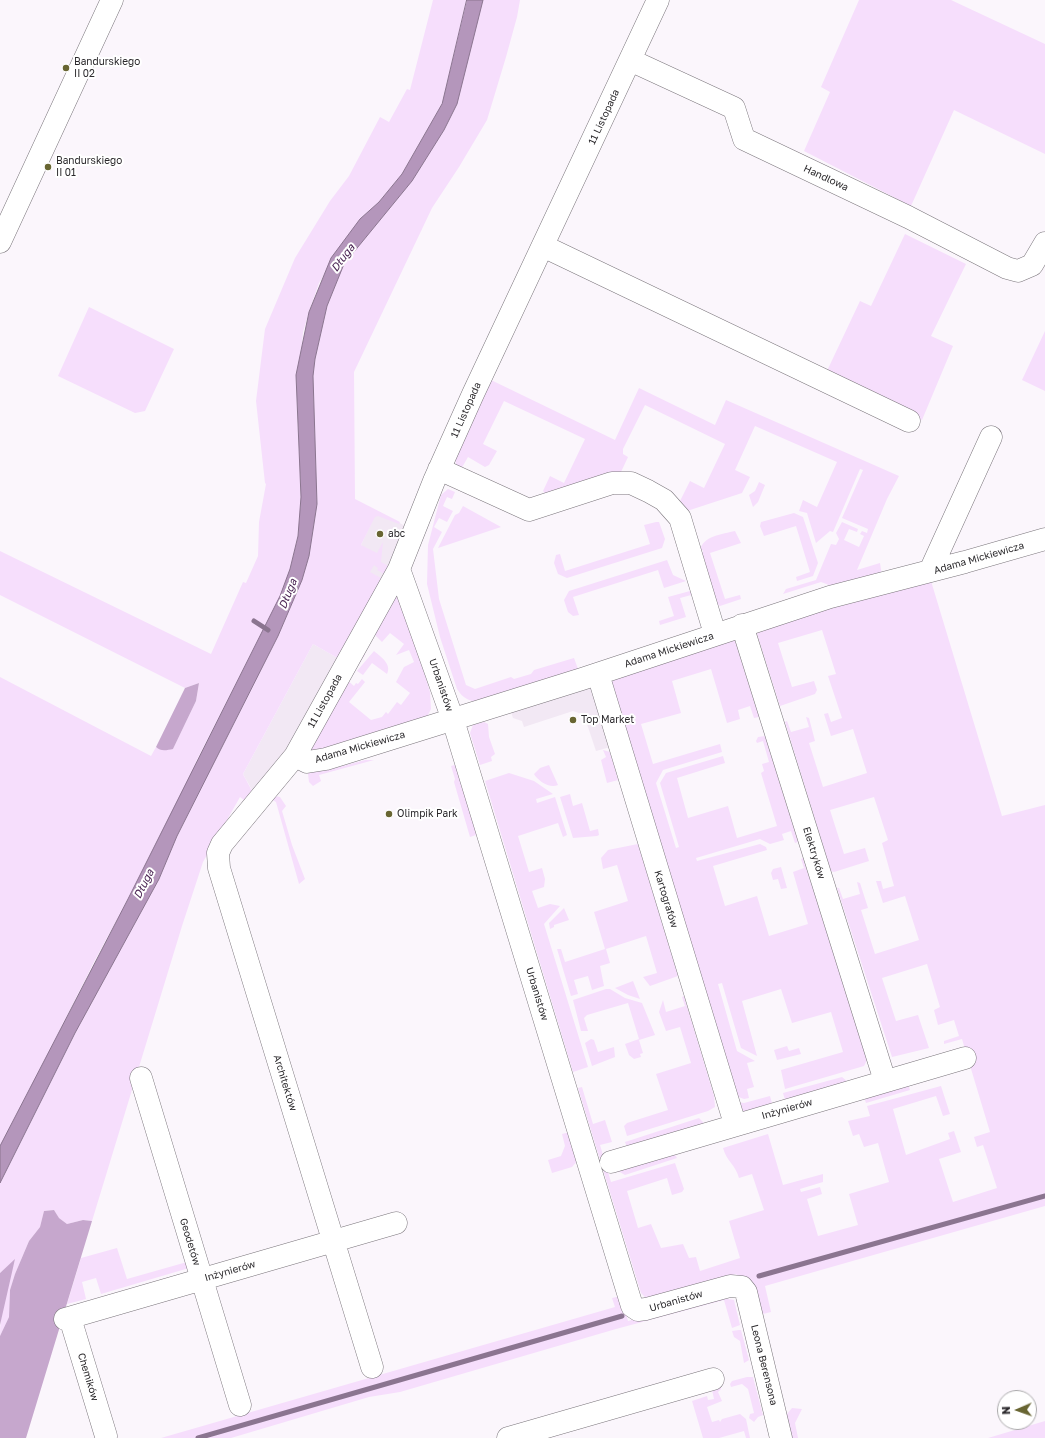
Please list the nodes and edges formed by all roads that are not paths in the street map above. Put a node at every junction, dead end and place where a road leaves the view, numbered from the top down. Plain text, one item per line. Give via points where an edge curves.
1 (112, 0) edge
2 (658, 0) edge
3 (630, 60) junction
4 (0, 242) edge
5 (543, 246) junction
6 (1041, 251) edge
7 (909, 421) dead end
8 (990, 437) dead end
9 (439, 469) junction
10 (1045, 539) edge
11 (399, 569) junction
12 (930, 571) junction
13 (742, 625) junction
14 (715, 634) junction
15 (598, 674) junction
16 (453, 720) junction
17 (295, 756) junction
18 (251, 806) joint
19 (965, 1058) dead end
20 (141, 1078) dead end
21 (885, 1081) junction
22 (735, 1124) junction
23 (611, 1162) dead end
24 (396, 1223) dead end
25 (334, 1241) junction
26 (201, 1279) junction
27 (746, 1292) joint
28 (67, 1318) joint
29 (372, 1367) dead end
30 (713, 1379) dead end
31 (240, 1405) dead end
32 (106, 1436) dead end
33 (508, 1438) edge
34 (781, 1438) edge

1 - 4 street
2 - 3 street, 11 Listopada
3 - 5 street, 11 Listopada
3 - 6 street, Handlowa via 734,108 744,139 908,217 1007,268 1018,271 1032,265
5 - 7 street
5 - 9 street, 11 Listopada
8 - 12 street
9 - 11 street, 11 Listopada
9 - 14 street via 529,510 612,483 623,482 631,483 664,500 680,518
10 - 12 street, Adama Mickiewicza
11 - 16 street, Urbanistów
11 - 17 street, 11 Listopada
12 - 13 street, Adama Mickiewicza via 830,597
13 - 14 street, Adama Mickiewicza
13 - 21 street, Elektryków
14 - 15 street, Adama Mickiewicza
15 - 16 street, Adama Mickiewicza
15 - 22 street, Kartografów
16 - 17 street, Adama Mickiewicza via 326,759 307,762
16 - 27 street, Urbanistów via 632,1306 638,1310 646,1310 734,1285 742,1287
17 - 18 street, 11 Listopada
18 - 25 street, Architektów via 222,844 218,853 219,868
19 - 21 street, Inżynierów
20 - 26 street, Geodetów
21 - 22 street, Inżynierów
22 - 23 street, Inżynierów
24 - 25 street, Inżynierów
25 - 26 street, Inżynierów
25 - 29 street, Architektów
26 - 28 street, Inżynierów
26 - 31 street, Geodetów
27 - 34 street, Leona Berensona
28 - 32 street, Chemików
30 - 33 street

